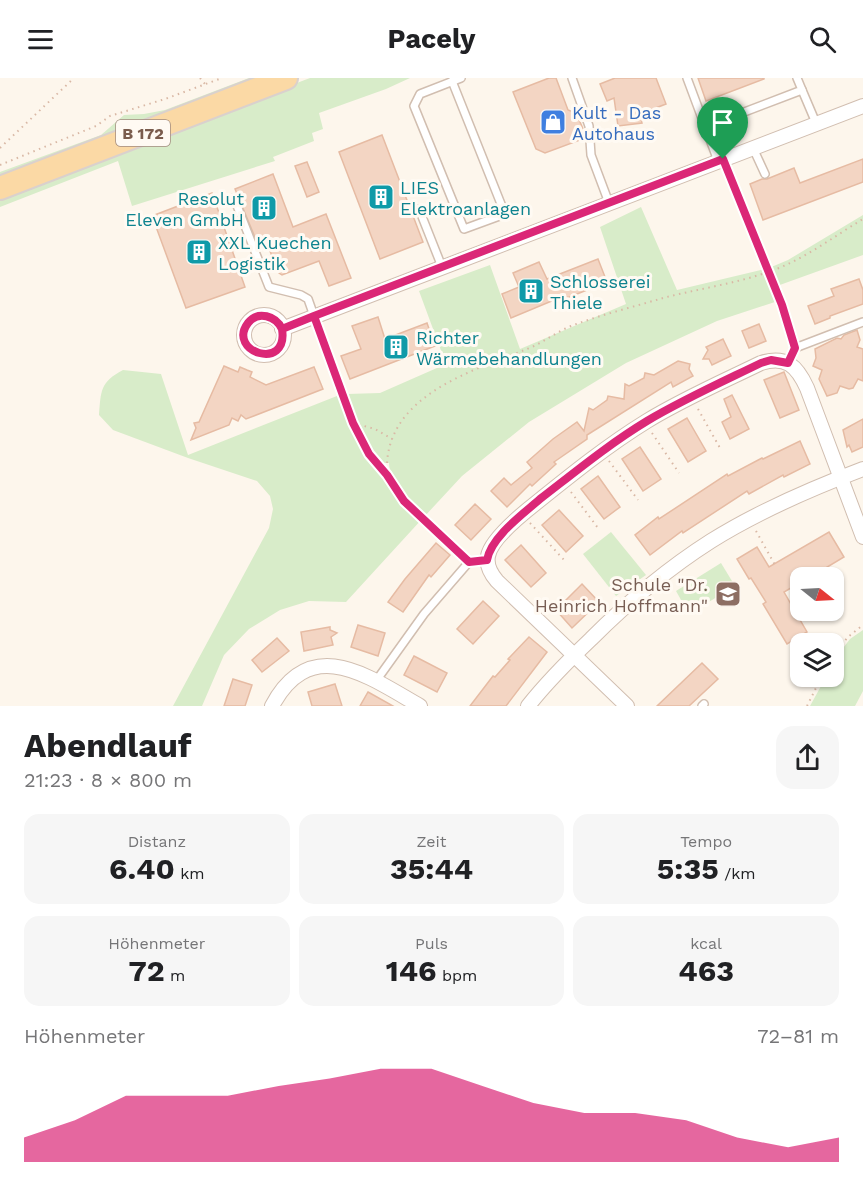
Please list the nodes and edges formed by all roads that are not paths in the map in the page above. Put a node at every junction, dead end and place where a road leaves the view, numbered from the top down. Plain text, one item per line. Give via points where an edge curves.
1 (286, 78) edge
2 (461, 78) edge
3 (572, 78) edge
4 (687, 78) edge
5 (797, 78) edge
6 (452, 81) junction
7 (802, 90) junction
8 (863, 105) edge
9 (816, 123) junction
10 (705, 127) junction
11 (753, 148) junction
12 (721, 160) junction
13 (765, 174) dead end
14 (0, 188) edge
15 (234, 198) dead end
16 (609, 203) junction
17 (419, 209) dead end
18 (442, 267) junction
19 (314, 316) junction
20 (863, 322) edge
21 (282, 329) dead end
22 (788, 363) junction
23 (863, 469) edge
24 (840, 477) junction
25 (863, 537) edge
26 (487, 560) junction
27 (574, 655) junction
28 (376, 681) junction
29 (272, 706) edge
30 (420, 706) edge
31 (528, 706) edge
32 (627, 706) edge

1 - 14 main road, B 172
2 - 6 lane
3 - 16 lane via 589,126 591,155
4 - 10 lane
5 - 7 lane
6 - 6 lane via 420,94 414,106 464,229 505,214
7 - 9 lane
7 - 10 lane
8 - 9 street
9 - 11 street
10 - 12 lane
11 - 12 street
11 - 13 lane
12 - 16 street
15 - 19 lane via 269,287 308,299
16 - 18 street
17 - 18 lane
18 - 19 street
19 - 21 street
20 - 22 lane via 795,348
22 - 24 street via 803,380
22 - 26 street via 771,360 645,422 522,514 495,542
23 - 24 street
24 - 25 street
24 - 27 street via 775,505 710,542 620,610
26 - 27 street via 497,581
26 - 28 lane via 469,562 424,614
27 - 31 street
27 - 32 street
28 - 29 street via 349,668 313,668 289,682
28 - 30 street

